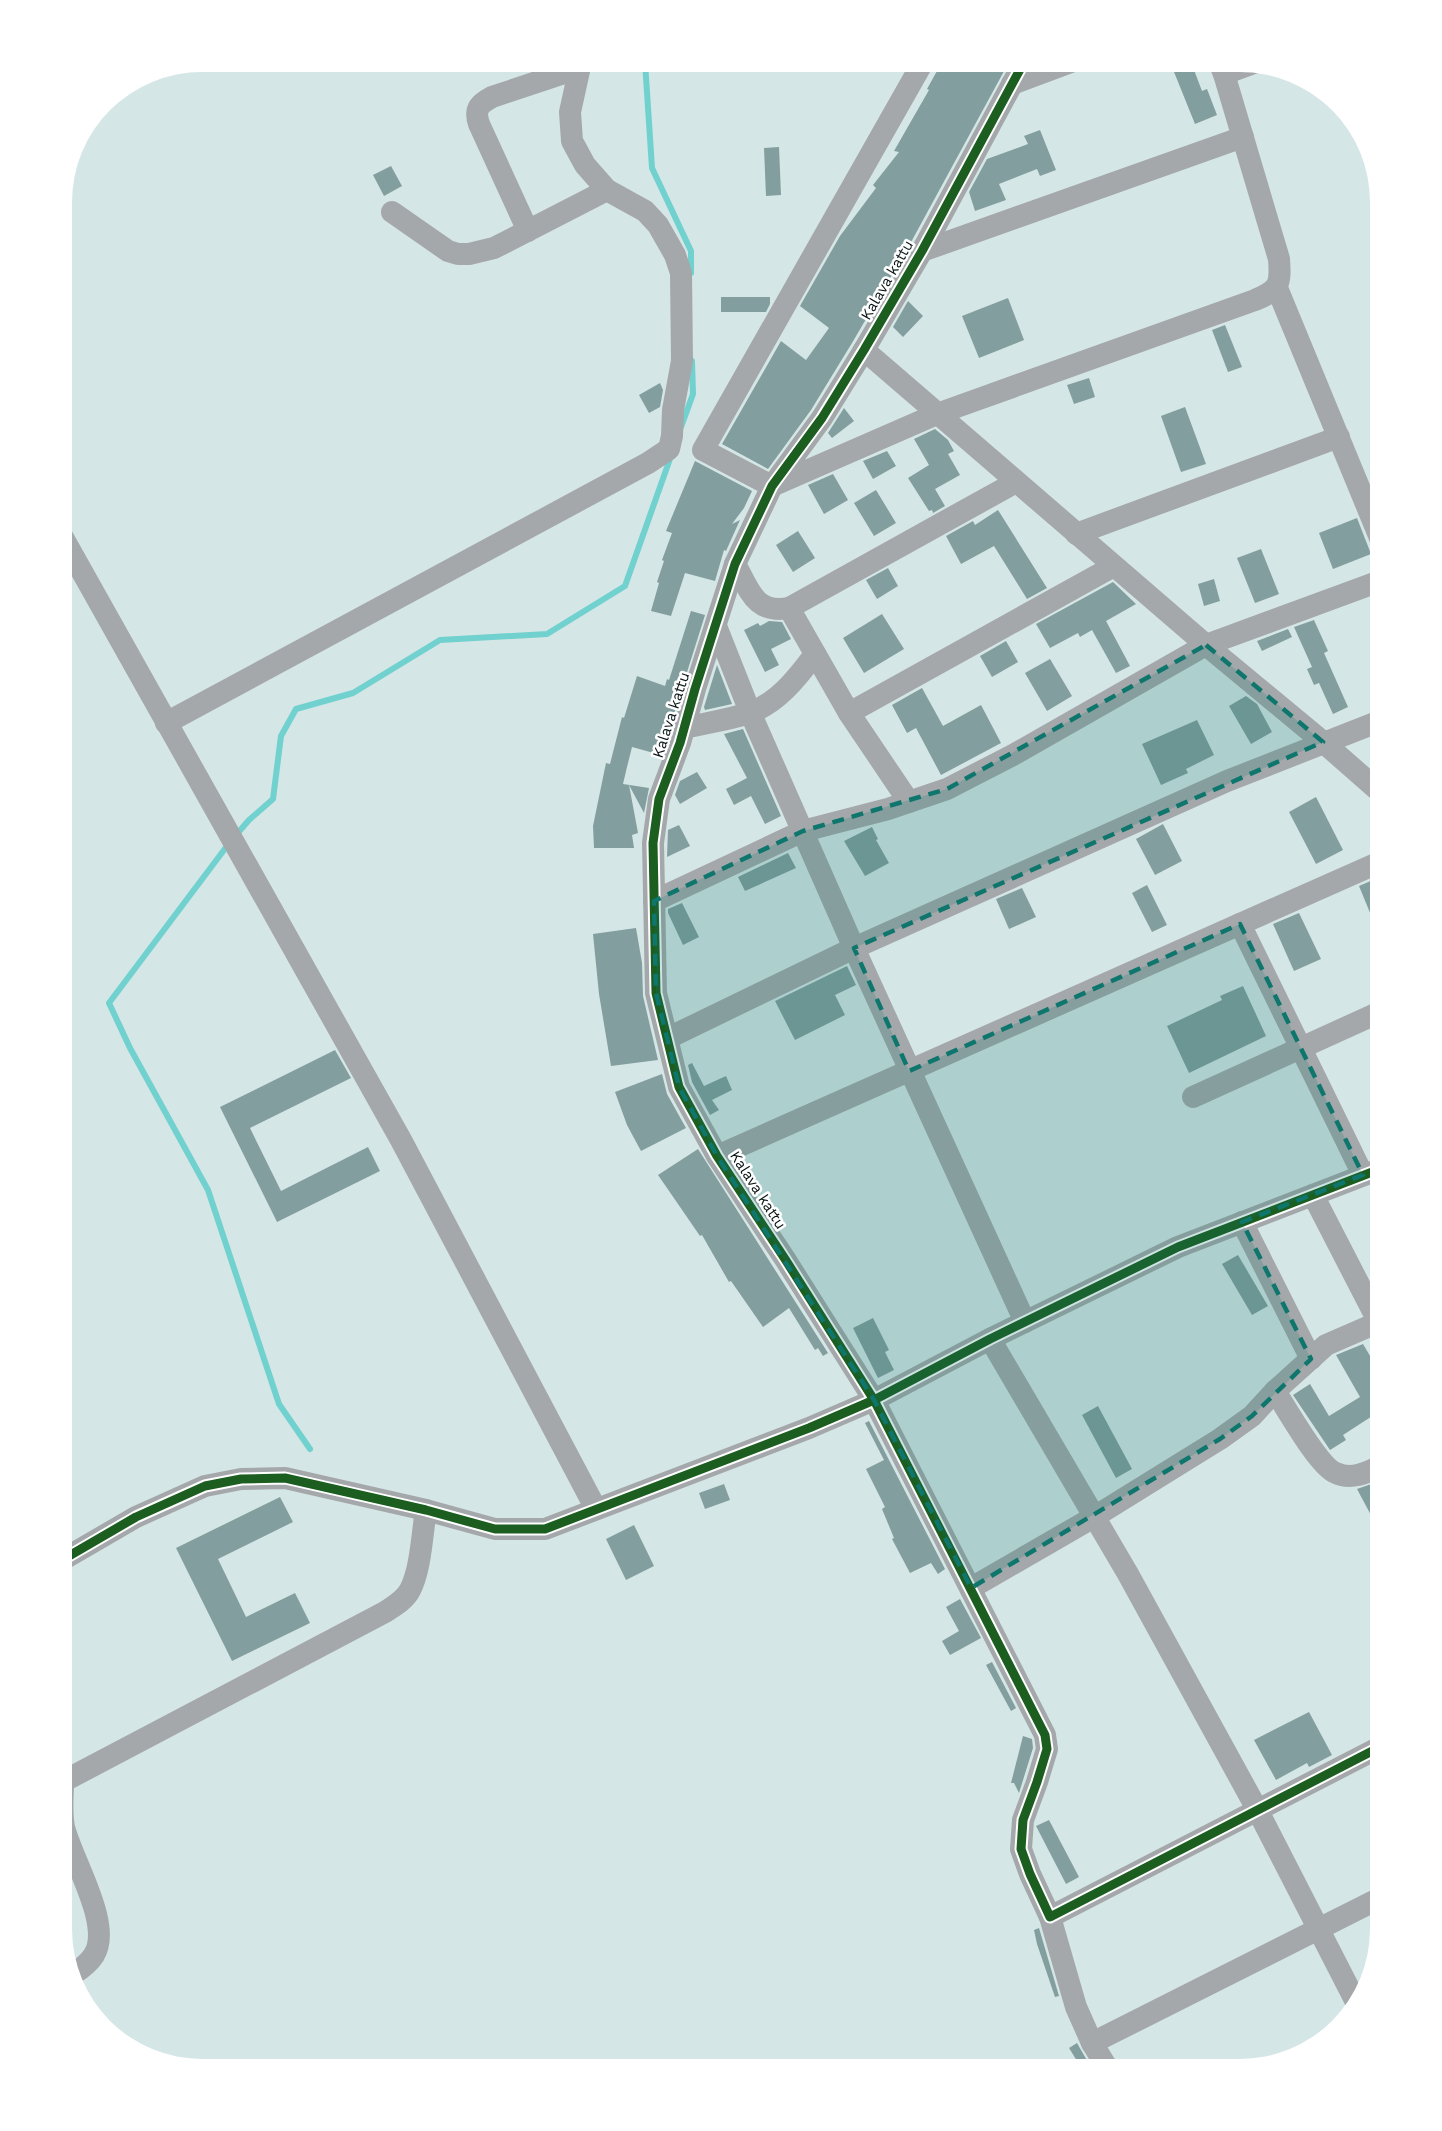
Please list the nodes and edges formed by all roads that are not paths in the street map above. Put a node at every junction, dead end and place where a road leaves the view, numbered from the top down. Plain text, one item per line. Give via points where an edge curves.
1 (561, 72) edge
2 (579, 72) edge
3 (917, 72) edge
4 (1019, 72) edge
5 (1044, 72) edge
6 (1223, 72) edge
7 (1012, 84) junction
8 (1243, 137) junction
9 (607, 190) junction
10 (392, 212) dead end
11 (528, 231) junction
12 (922, 251) junction
13 (1277, 288) junction
14 (864, 350) junction
15 (937, 414) junction
16 (1339, 437) junction
17 (685, 442) junction
18 (1016, 482) junction
19 (772, 486) junction
20 (1370, 513) edge
21 (1076, 534) junction
22 (72, 554) edge
23 (735, 564) junction
24 (1114, 567) junction
25 (1370, 585) edge
26 (789, 608) junction
27 (716, 626) junction
28 (1206, 645) junction
29 (815, 654) junction
30 (750, 712) junction
31 (849, 714) junction
32 (166, 723) junction
33 (1370, 724) edge
34 (684, 728) junction
35 (1323, 742) junction
36 (1370, 783) edge
37 (909, 802) junction
38 (802, 831) junction
39 (1370, 866) edge
40 (654, 901) junction
41 (1240, 924) junction
42 (854, 948) junction
43 (1370, 1016) edge
44 (668, 1038) junction
45 (1300, 1047) junction
46 (909, 1071) junction
47 (1193, 1097) dead end
48 (717, 1156) junction
49 (1370, 1169) edge
50 (1370, 1173) edge
51 (1312, 1195) junction
52 (1242, 1222) junction
53 (1370, 1304) edge
54 (1025, 1322) junction
55 (1370, 1327) edge
56 (990, 1339) junction
57 (1311, 1359) junction
58 (1275, 1391) junction
59 (874, 1400) junction
60 (1370, 1470) edge
61 (596, 1509) junction
62 (426, 1510) junction
63 (1094, 1516) junction
64 (72, 1554) edge
65 (971, 1588) junction
66 (1370, 1752) edge
67 (72, 1776) edge
68 (1258, 1811) junction
69 (72, 1853) edge
70 (1370, 1903) edge
71 (1050, 1917) junction
72 (1320, 1930) junction
73 (79, 1970) edge
74 (1352, 1995) edge
75 (1092, 2043) junction
76 (1102, 2059) edge

1 - 11 street via 492,97 476,111
2 - 9 street via 570,112 572,141 585,165
3 - 17 street
4 - 7 street, Kalava kattu
5 - 7 street
6 - 8 street
7 - 12 street, Kalava kattu
8 - 12 street
8 - 13 street via 1279,259
9 - 11 street
9 - 17 street via 645,211 658,225 681,273 682,361 673,410
10 - 11 street via 458,254 494,248
12 - 14 street, Kalava kattu
13 - 15 street via 1256,300
13 - 16 street
14 - 15 street
14 - 19 street, Kalava kattu via 822,418
15 - 18 street
15 - 19 street
16 - 20 street
16 - 21 street
17 - 19 street
17 - 32 street
18 - 21 street
18 - 26 street
19 - 23 street, Kalava kattu
21 - 24 street
22 - 32 street
23 - 26 street via 762,606 771,610
23 - 27 street, Kalava kattu
24 - 28 street
24 - 31 street
25 - 28 street
26 - 29 street
27 - 30 street
27 - 34 street, Kalava kattu
28 - 35 street
28 - 37 street via 1013,755 947,789
29 - 30 street via 779,696
29 - 31 street
30 - 34 street
30 - 38 street
31 - 37 street
32 - 61 street via 401,1140
33 - 35 street
34 - 40 street, Kalava kattu via 659,799 653,843
35 - 36 street
35 - 42 street
37 - 38 street
38 - 40 street
38 - 42 street
39 - 41 street
40 - 44 street, Kalava kattu via 656,993
41 - 45 street
41 - 46 street
42 - 44 street
42 - 46 street
43 - 45 street
44 - 48 street, Kalava kattu via 679,1088
45 - 47 street
45 - 49 street
46 - 48 street
46 - 54 street
48 - 59 street, Kalava kattu
50 - 51 street
51 - 52 street
51 - 53 street
52 - 54 street via 1178,1247
52 - 57 street
54 - 56 street
55 - 57 street via 1326,1345
56 - 59 street
56 - 63 street
57 - 58 street
58 - 60 street via 1322,1462 1333,1472 1350,1476
58 - 63 street via 1252,1416 1220,1439
59 - 61 street
59 - 65 street, Kalava kattu
61 - 62 street via 545,1529 495,1528
62 - 64 street via 285,1478 241,1479 204,1486 136,1517
62 - 67 street via 416,1574 402,1600
63 - 65 street
63 - 68 street
65 - 71 street, Kalava kattu via 1045,1735 1047,1749 1023,1821 1021,1849
66 - 68 street
68 - 71 street
68 - 72 street
69 - 73 street via 98,1921 99,1941 94,1955
70 - 72 street
71 - 75 street, Kalava kattu via 1076,2007
72 - 74 street
72 - 75 street
75 - 76 street, Kalava kattu

